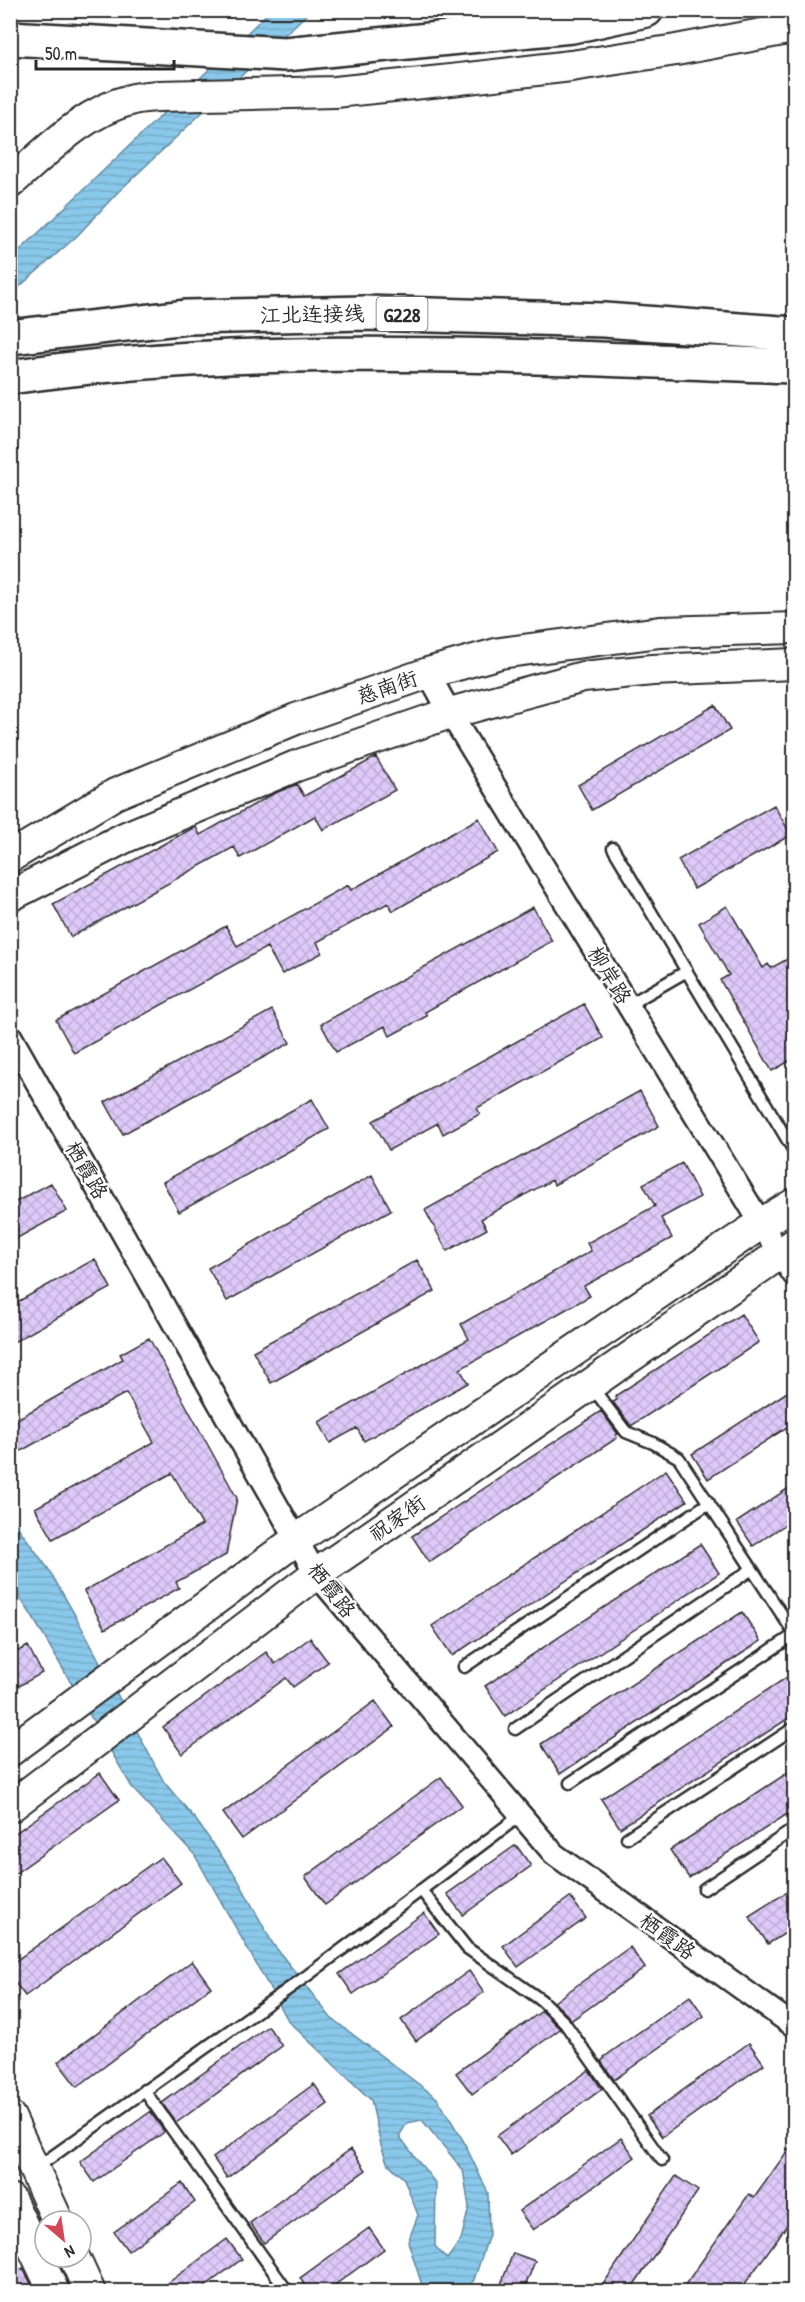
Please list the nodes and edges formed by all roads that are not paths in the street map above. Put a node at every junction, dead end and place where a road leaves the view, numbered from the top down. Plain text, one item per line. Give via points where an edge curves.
1 (646, 10) edge
2 (786, 27) edge
3 (11, 38) edge
4 (10, 183) edge
5 (795, 334) edge
6 (10, 337) edge
7 (795, 366) edge
8 (10, 377) edge
9 (795, 628) edge
10 (795, 664) edge
11 (428, 673) junction
12 (450, 714) junction
13 (613, 848) dead end
14 (10, 857) edge
15 (10, 896) edge
16 (687, 971) junction
17 (628, 1005) junction
18 (10, 1035) edge
19 (795, 1151) edge
20 (795, 1204) edge
21 (762, 1223) junction
22 (789, 1257) edge
23 (590, 1384) junction
24 (709, 1503) junction
25 (296, 1540) junction
26 (752, 1569) junction
27 (316, 1574) junction
28 (795, 1634) edge
29 (464, 1667) dead end
30 (795, 1728) edge
31 (515, 1729) dead end
32 (10, 1751) edge
33 (570, 1784) dead end
34 (10, 1807) edge
35 (521, 1815) junction
36 (795, 1829) edge
37 (627, 1838) dead end
38 (704, 1889) dead end
39 (421, 1890) junction
40 (795, 2026) edge
41 (144, 2090) junction
42 (10, 2117) edge
43 (662, 2160) dead end
44 (34, 2169) junction
45 (10, 2199) edge
46 (52, 2209) edge
47 (79, 2269) edge
48 (54, 2292) edge
49 (90, 2292) edge
50 (288, 2292) edge

1 - 3 highway via 572,26 285,54
2 - 4 street via 676,50 451,80 335,92 130,100 74,128
5 - 6 highway, 江北连接线 / G228 via 604,320 364,313 187,317
7 - 8 highway, 江北连接线 / G228 via 379,354 225,357 78,367
9 - 11 street, 慈南街 via 660,632 500,653
10 - 12 street via 582,676
11 - 12 street, 柳岸路
11 - 14 street, 慈南街 via 296,719 116,794
12 - 15 street via 296,766 126,837
12 - 17 street, 柳岸路
13 - 16 lane
16 - 17 lane
16 - 19 lane
17 - 21 street, 柳岸路
18 - 25 street, 栖霞路
20 - 21 street, 祝家街
21 - 22 street, 柳岸路
21 - 25 street, 祝家街
22 - 23 street, 祝家街
23 - 24 lane via 626,1432 679,1458
23 - 27 street, 祝家街
24 - 26 lane
24 - 29 lane
25 - 27 street, 栖霞路
25 - 32 street, 祝家街
26 - 28 lane
26 - 31 lane
27 - 34 street, 祝家街
27 - 35 street, 栖霞路
28 - 33 lane
30 - 37 lane
35 - 39 lane
35 - 40 street, 栖霞路 via 554,1854
36 - 38 lane
39 - 41 lane
39 - 43 lane via 467,1948 541,2000 564,2022
41 - 44 lane
41 - 50 lane
42 - 44 street
44 - 46 street
45 - 48 street
47 - 49 street

